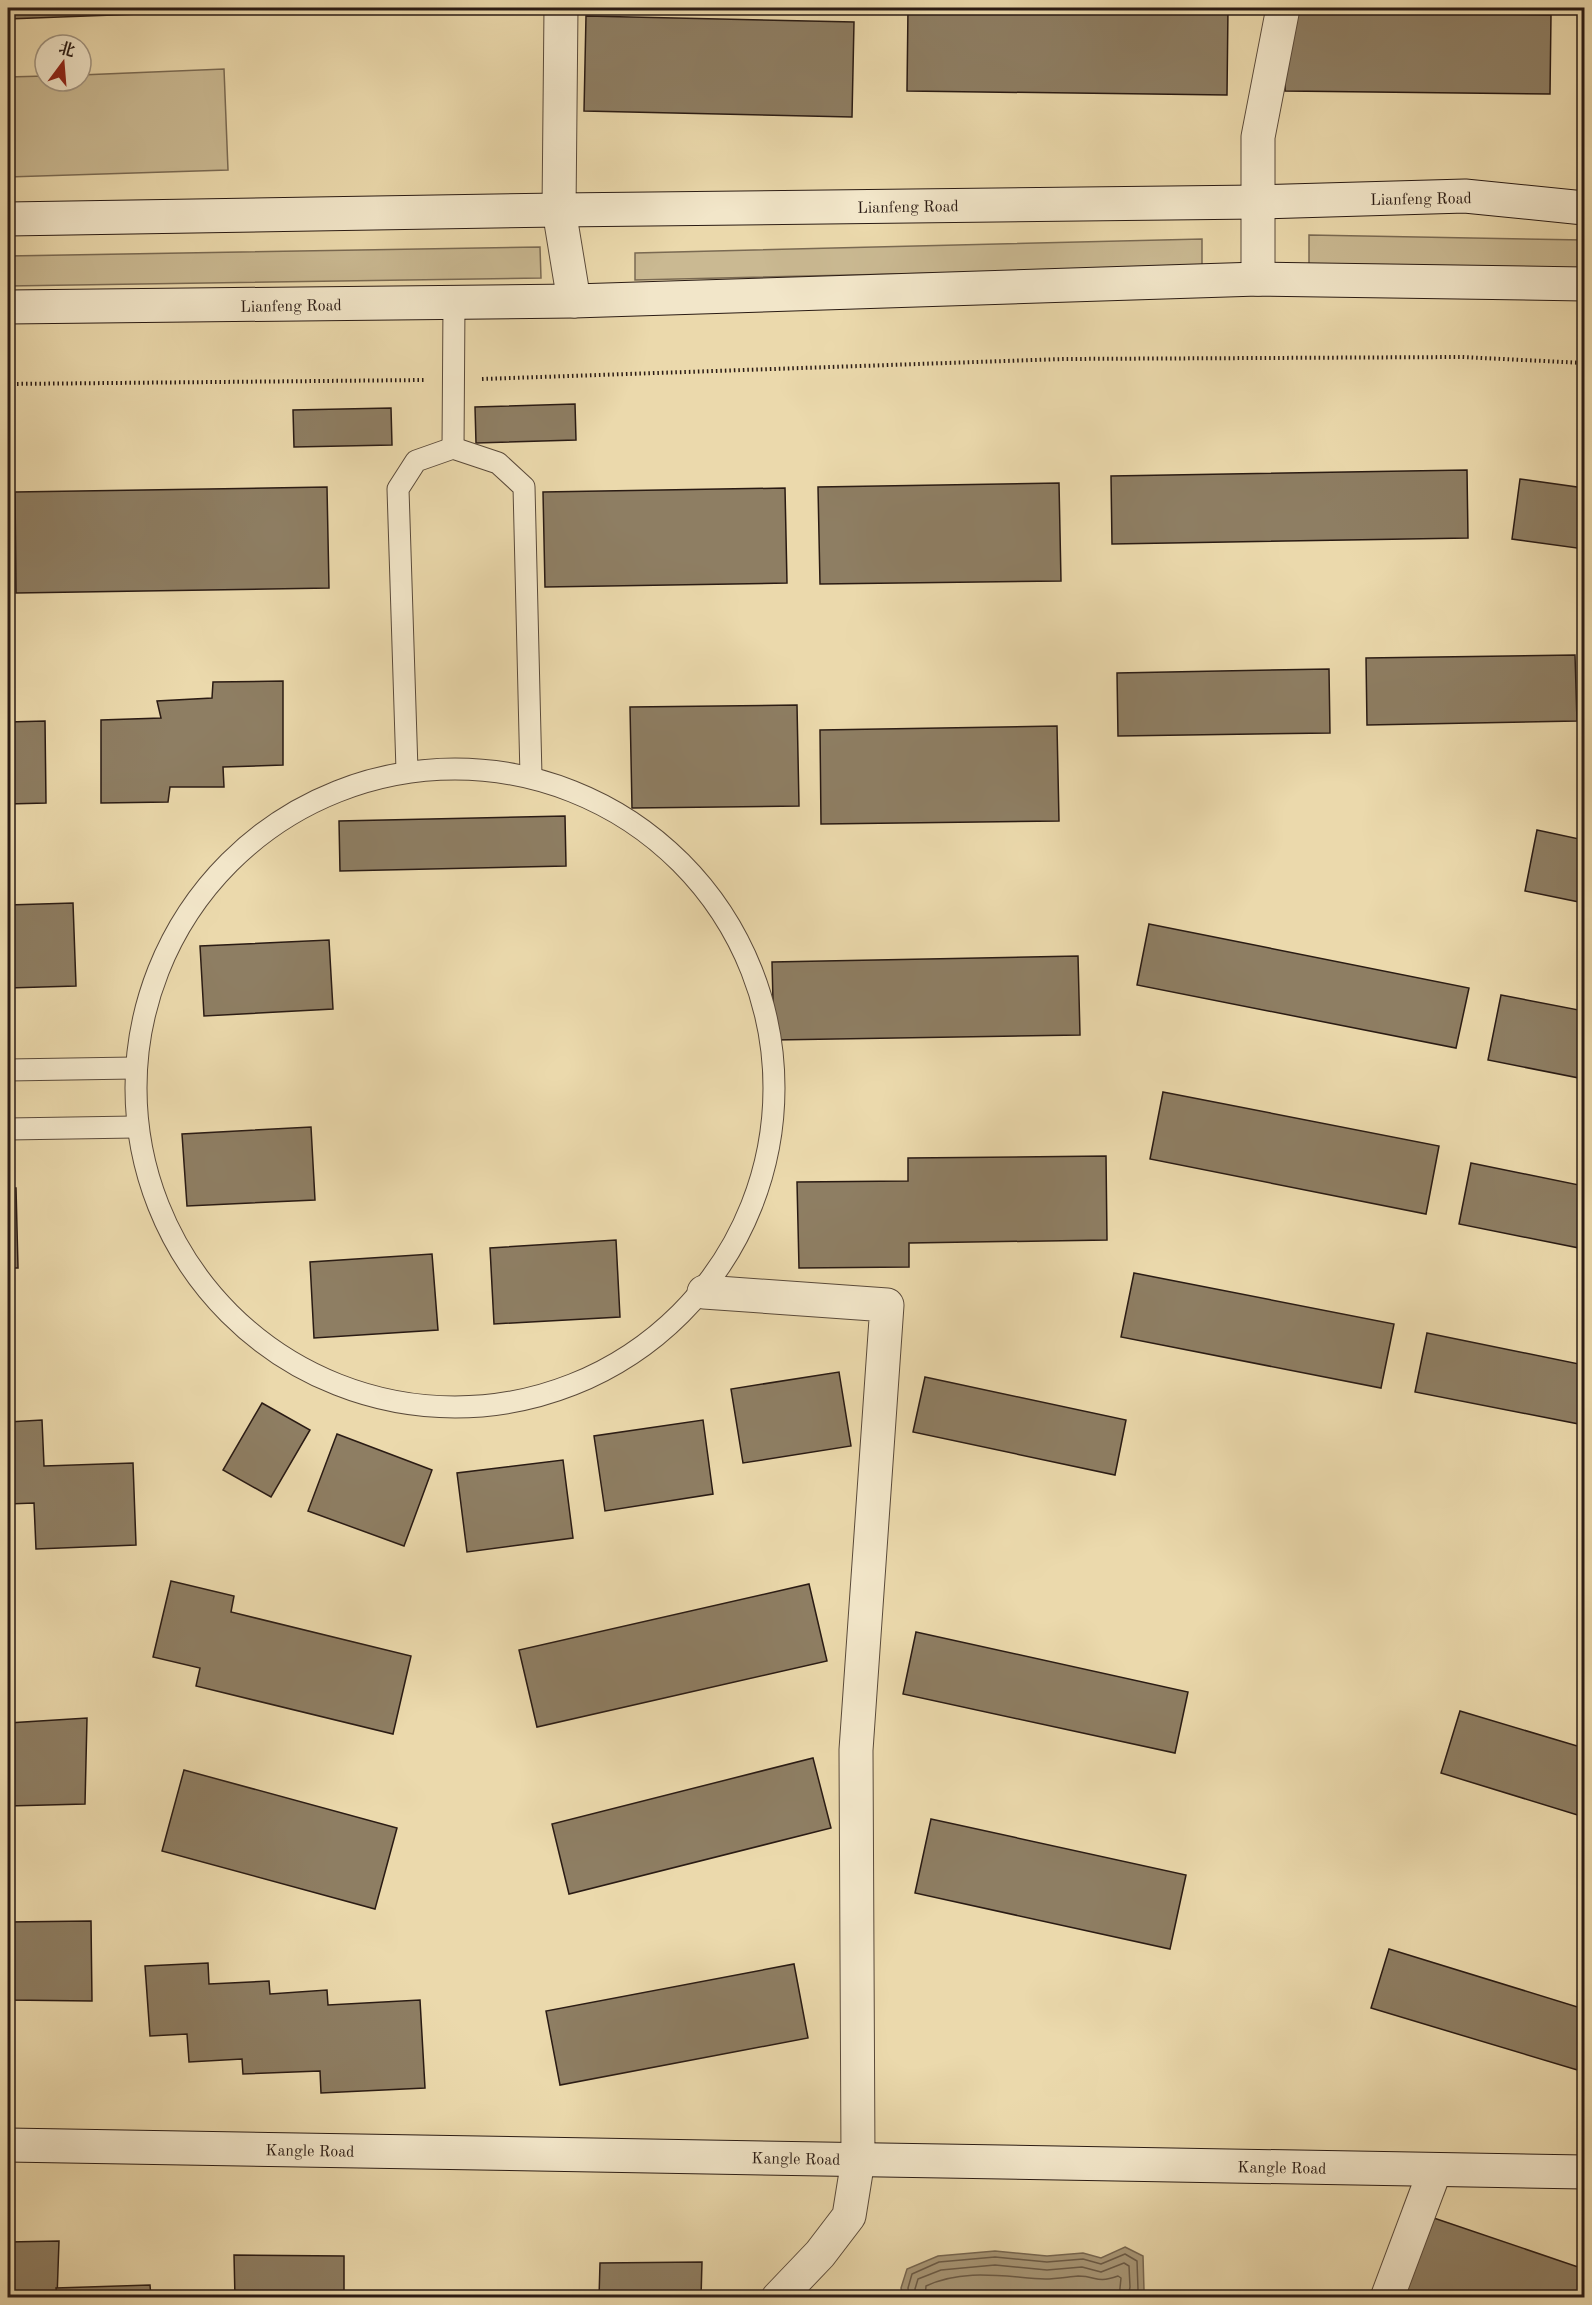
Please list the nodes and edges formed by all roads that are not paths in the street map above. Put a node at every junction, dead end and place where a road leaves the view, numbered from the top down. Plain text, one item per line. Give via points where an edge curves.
1 (561, 8) edge
2 (1283, 8) edge
3 (1257, 202) junction
4 (1584, 208) edge
5 (559, 210) junction
6 (8, 219) edge
7 (1258, 279) junction
8 (1584, 284) edge
9 (574, 301) junction
10 (454, 303) junction
11 (8, 307) edge
12 (453, 448) junction
13 (407, 770) junction
14 (531, 776) junction
15 (134, 1068) junction
16 (8, 1070) edge
17 (135, 1127) junction
18 (8, 1129) edge
19 (704, 1292) junction
20 (8, 2145) edge
21 (858, 2160) junction
22 (1435, 2170) junction
23 (1584, 2172) edge
24 (778, 2298) edge
25 (1387, 2298) edge

1 - 5 street
2 - 3 street via 1258,137
3 - 4 street, Lianfeng Road via 1465,196
3 - 5 street, Lianfeng Road
3 - 7 street
5 - 6 street, Lianfeng Road
5 - 9 street
7 - 8 street, Lianfeng Road
7 - 9 street, Lianfeng Road
9 - 10 street, Lianfeng Road
10 - 11 street, Lianfeng Road
10 - 12 lane
12 - 13 lane via 416,461 398,489
12 - 14 lane via 498,463 524,487
13 - 14 lane via 469,767
13 - 15 lane via 303,804 217,871 159,963
14 - 19 lane via 630,819 702,884 761,987 777,1093 758,1198
15 - 16 lane
15 - 17 lane
17 - 18 lane
17 - 19 lane via 166,1229 229,1316 316,1377 407,1404 418,1407 525,1401 624,1362
19 - 21 street via 887,1305 856,1750
20 - 21 street, Kangle Road
21 - 22 street, Kangle Road
21 - 24 street via 849,2216
22 - 23 street, Kangle Road
22 - 25 street

